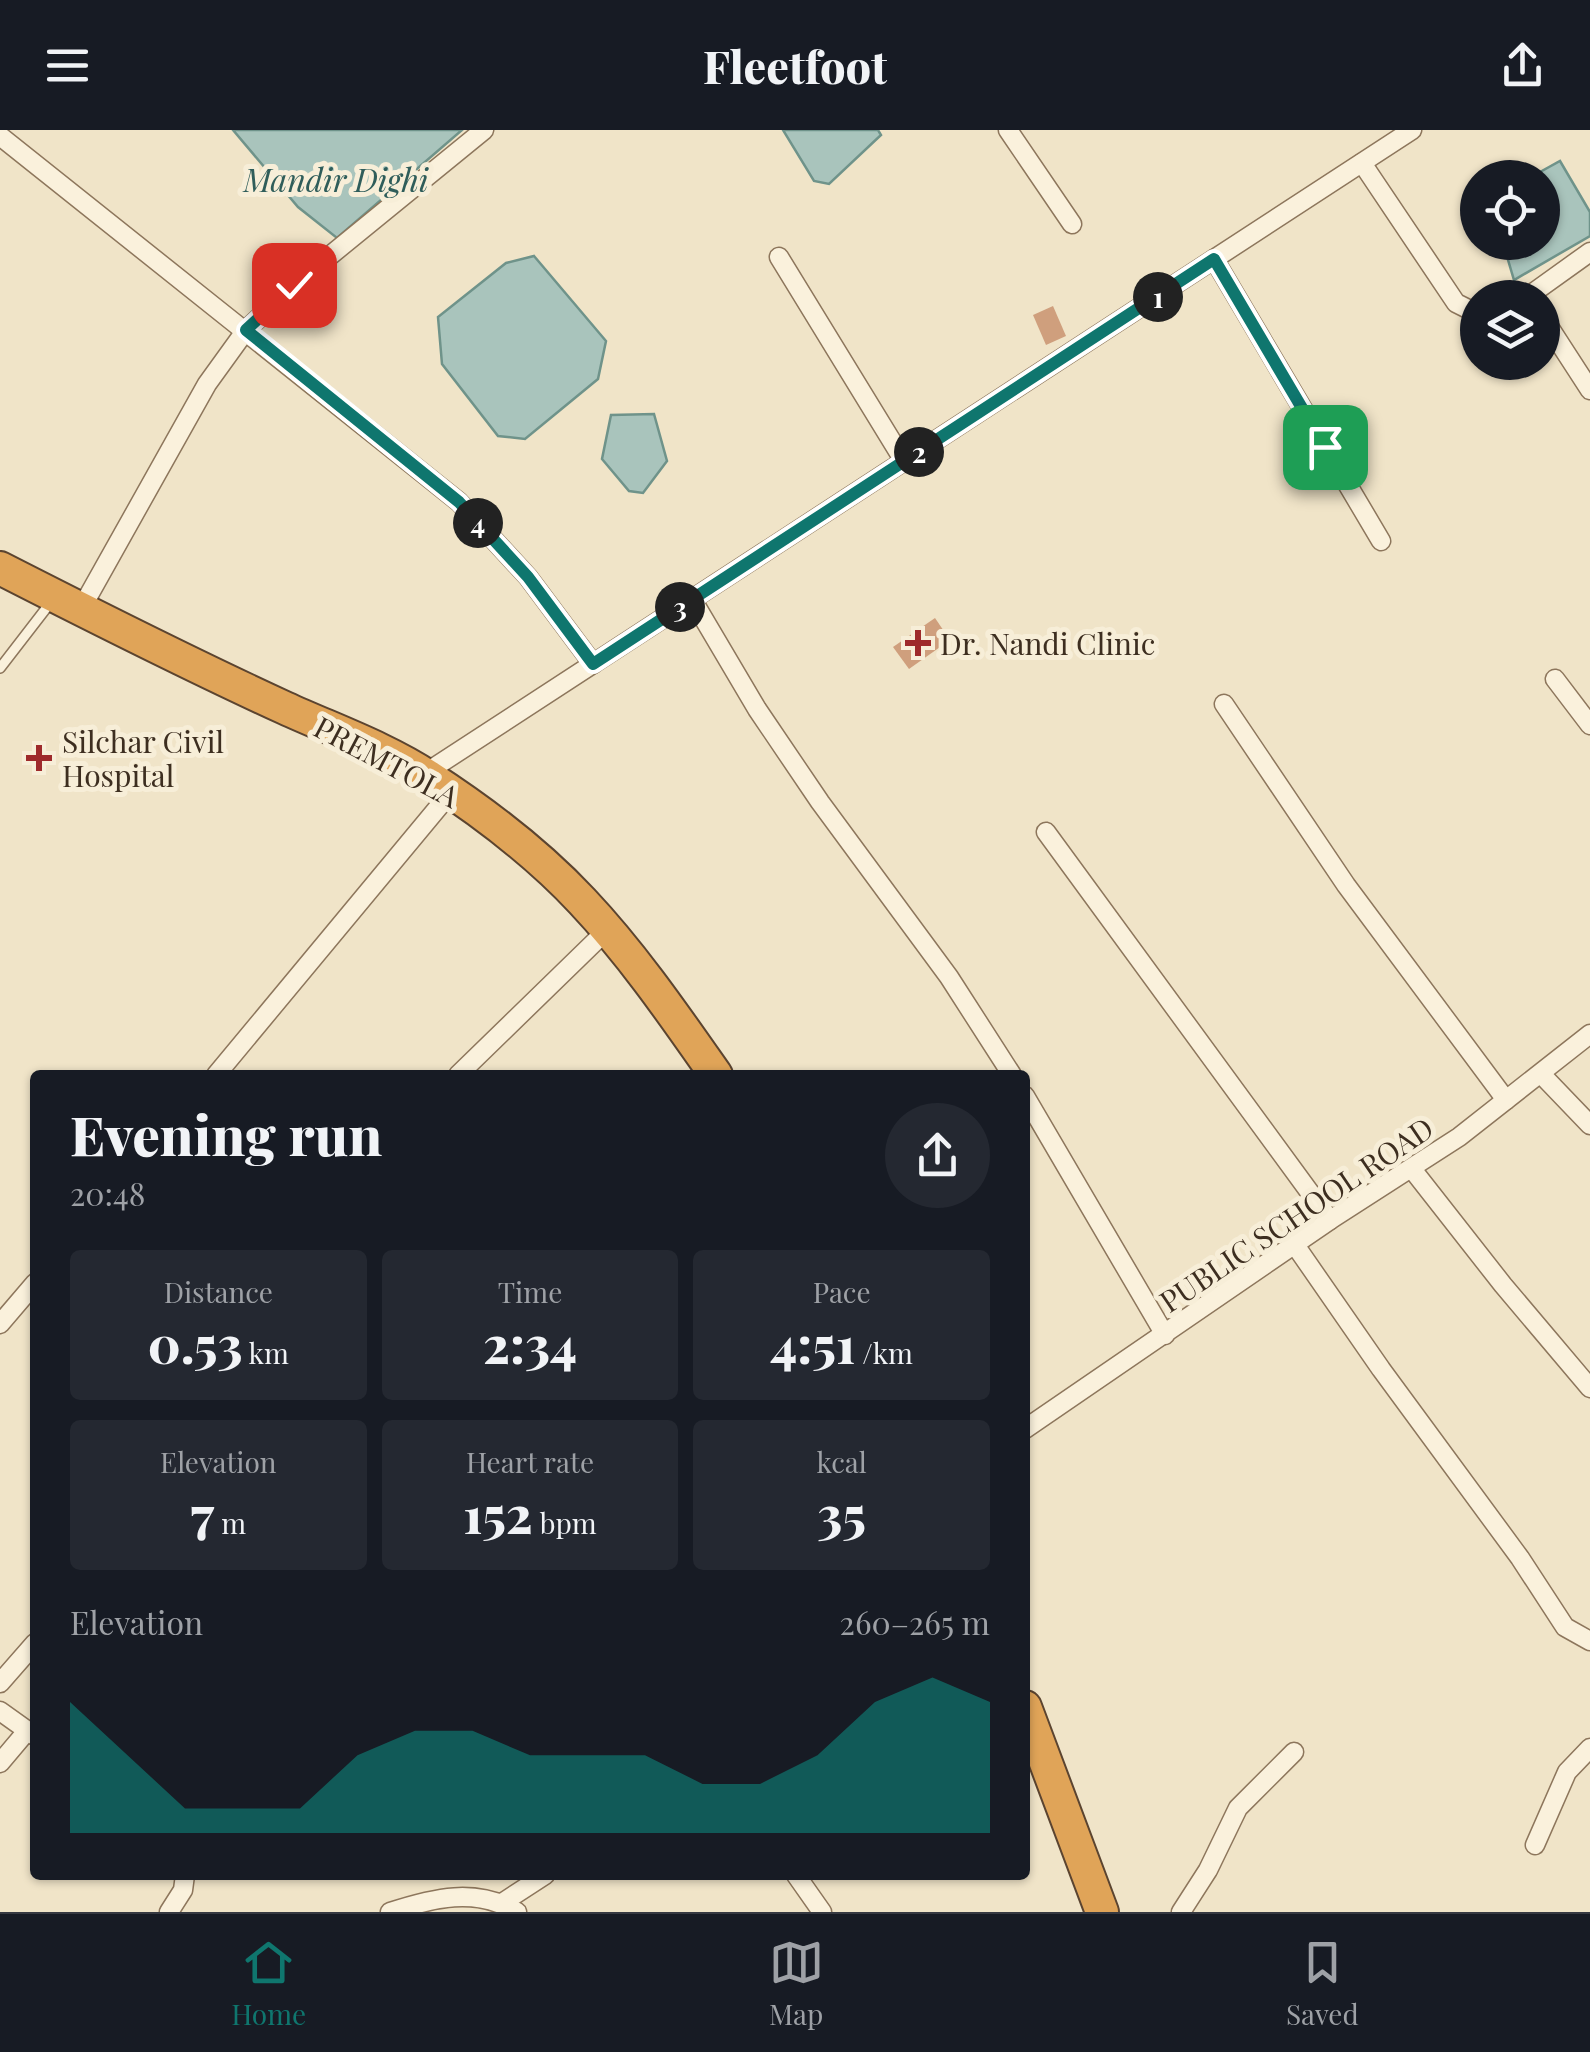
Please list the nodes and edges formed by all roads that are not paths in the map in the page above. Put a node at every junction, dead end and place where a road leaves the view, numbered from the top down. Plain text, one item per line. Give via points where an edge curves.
1 (484, 130) edge
2 (1008, 130) edge
3 (1412, 130) edge
4 (0, 136) edge
5 (1391, 136) edge
6 (1362, 163) junction
7 (1072, 224) dead end
8 (1590, 252) edge
9 (779, 257) dead end
10 (1214, 259) junction
11 (1552, 280) edge
12 (1460, 305) edge
13 (246, 330) junction
14 (1560, 344) edge
15 (1590, 390) edge
16 (904, 461) junction
17 (1381, 541) dead end
18 (0, 568) edge
19 (692, 599) junction
20 (68, 603) junction
21 (593, 664) junction
22 (0, 668) edge
23 (1555, 679) dead end
24 (1224, 704) dead end
25 (1590, 725) edge
26 (438, 783) junction
27 (1046, 832) dead end
28 (607, 930) junction
29 (1590, 1034) edge
30 (220, 1070) edge
31 (463, 1070) edge
32 (712, 1070) edge
33 (1009, 1070) edge
34 (1542, 1074) junction
35 (1506, 1100) junction
36 (1030, 1105) edge
37 (1590, 1125) edge
38 (1412, 1168) junction
39 (1330, 1220) junction
40 (1295, 1245) junction
41 (30, 1289) edge
42 (0, 1324) edge
43 (1165, 1336) junction
44 (1590, 1388) edge
45 (1030, 1426) edge
46 (1590, 1641) edge
47 (30, 1649) edge
48 (0, 1683) edge
49 (0, 1712) edge
50 (1030, 1719) edge
51 (30, 1732) edge
52 (30, 1734) edge
53 (1590, 1748) edge
54 (1294, 1752) dead end
55 (0, 1763) edge
56 (1535, 1845) dead end
57 (184, 1880) edge
58 (540, 1880) edge
59 (800, 1880) edge
60 (510, 1908) edge
61 (169, 1912) edge
62 (390, 1912) edge
63 (822, 1912) edge
64 (1102, 1912) edge
65 (1181, 1912) edge

1 - 13 street
2 - 7 street
3 - 5 street
4 - 13 street
5 - 6 street
6 - 10 street
6 - 12 street
8 - 11 street
9 - 16 street
10 - 16 street
10 - 17 street
13 - 20 street
13 - 21 street via 459,502 528,577
14 - 15 street
16 - 19 street
18 - 20 highway, PREMTOLA
19 - 21 street
19 - 33 street via 788,756
20 - 22 lane
20 - 26 highway, PREMTOLA
21 - 26 street
23 - 25 street
24 - 35 street via 1346,885
26 - 28 highway, PREMTOLA via 580,898
26 - 30 street
27 - 39 street
28 - 31 street
28 - 32 highway, PREMTOLA
29 - 34 street, PUBLIC SCHOOL ROAD
34 - 35 street, PUBLIC SCHOOL ROAD
34 - 37 street
35 - 38 street, PUBLIC SCHOOL ROAD
36 - 43 street
38 - 39 street, PUBLIC SCHOOL ROAD
38 - 44 street
39 - 40 street, PUBLIC SCHOOL ROAD
40 - 43 street, PUBLIC SCHOOL ROAD
40 - 46 street via 1566,1627
41 - 42 street
43 - 45 street, PUBLIC SCHOOL ROAD
47 - 48 street
49 - 51 street
50 - 64 highway
52 - 55 street
53 - 56 street via 1567,1772
54 - 65 street via 1238,1808
57 - 61 street
58 - 60 street
59 - 63 street
60 - 62 street via 465,1896

